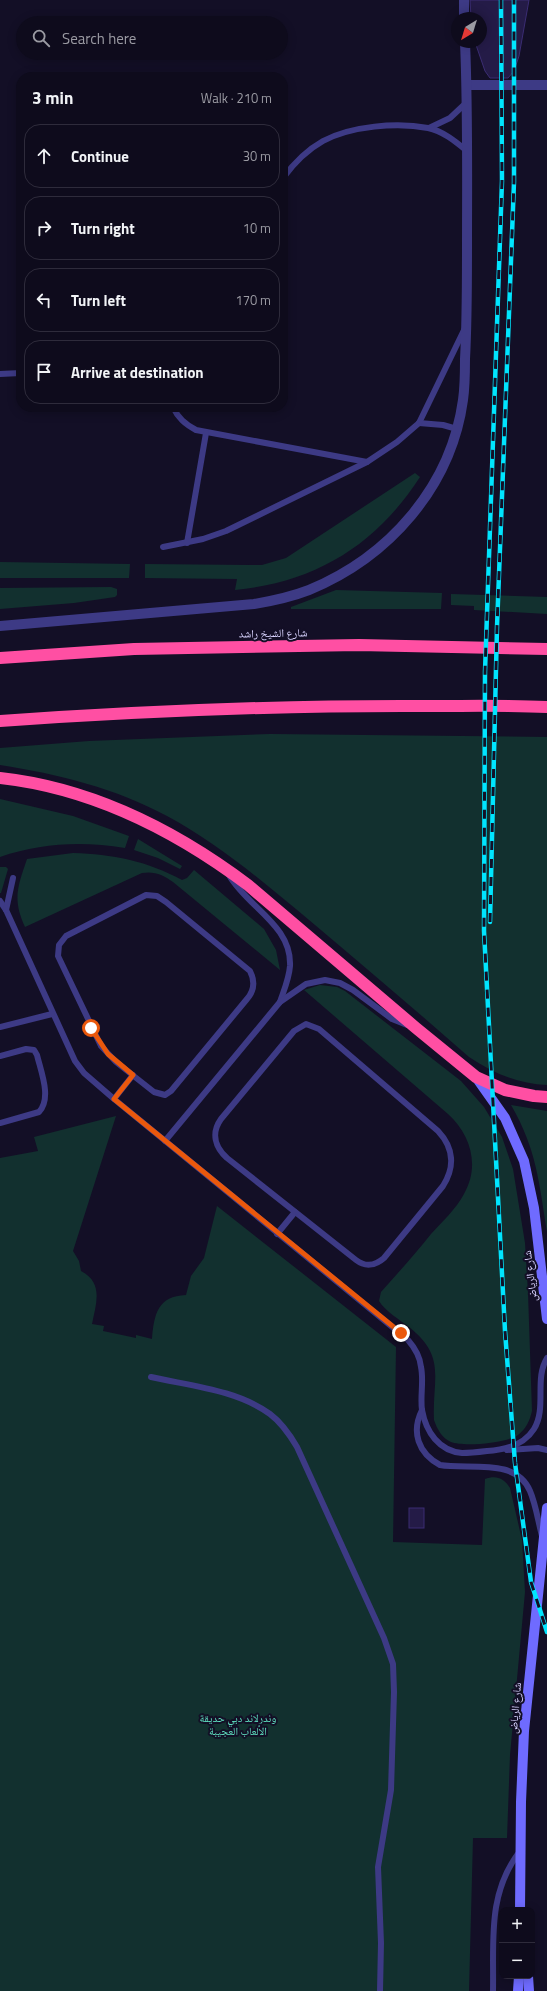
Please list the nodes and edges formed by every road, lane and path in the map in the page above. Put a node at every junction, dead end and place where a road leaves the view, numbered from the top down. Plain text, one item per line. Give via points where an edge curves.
1 (464, 0) edge
2 (464, 12) edge
3 (465, 48) edge
4 (467, 85) junction
5 (547, 85) edge
6 (467, 102) junction
7 (429, 128) junction
8 (467, 151) junction
9 (288, 171) edge
10 (467, 323) junction
11 (16, 373) edge
12 (0, 374) edge
13 (176, 412) edge
14 (418, 423) junction
15 (457, 429) junction
16 (206, 433) junction
17 (367, 462) junction
18 (186, 543) junction
19 (163, 547) dead end
20 (0, 626) edge
21 (547, 649) edge
22 (0, 658) edge
23 (547, 707) edge
24 (0, 721) edge
25 (0, 778) edge
26 (224, 867) junction
27 (14, 878) dead end
28 (0, 901) edge
29 (6, 910) junction
30 (280, 1002) junction
31 (52, 1014) junction
32 (0, 1027) edge
33 (416, 1028) junction
34 (0, 1056) edge
35 (133, 1075) junction
36 (476, 1077) junction
37 (547, 1097) edge
38 (114, 1099) junction
39 (0, 1123) edge
40 (166, 1141) junction
41 (295, 1212) junction
42 (277, 1234) junction
43 (547, 1319) edge
44 (547, 1358) edge
45 (151, 1377) dead end
46 (422, 1410) junction
47 (504, 1450) junction
48 (547, 1450) edge
49 (547, 1508) edge
50 (544, 1546) junction
51 (521, 1850) junction
52 (521, 1907) edge
53 (519, 1979) edge
54 (528, 1979) edge
55 (380, 1991) edge
56 (493, 1991) edge
57 (518, 1991) edge
58 (529, 1991) edge

1 - 2 street
3 - 4 street
4 - 5 street
4 - 6 street
6 - 7 lane via 450,118
6 - 8 street
7 - 8 lane via 449,137
7 - 9 lane via 358,128 324,141 294,163
8 - 10 street
10 - 14 lane
10 - 15 street via 463,400
11 - 12 lane
13 - 16 lane via 186,425
14 - 15 lane
14 - 17 lane via 397,442
15 - 20 street via 440,474 418,509 400,530 357,565 308,590 254,604
16 - 17 lane
16 - 18 lane
17 - 18 lane via 226,531
18 - 19 lane
21 - 22 highway, شارع الشيخ راشد via 359,644 134,649
23 - 24 highway via 255,707
25 - 26 highway via 57,788 123,811 175,836
26 - 30 lane via 243,896 275,925 286,942 290,966
26 - 33 highway
27 - 29 lane
28 - 29 lane
29 - 31 lane
30 - 33 lane via 306,984 332,981 353,990 392,1019
30 - 40 lane
31 - 32 lane
31 - 38 lane via 79,1067
33 - 36 highway
34 - 39 lane via 26,1049 34,1050 46,1096 43,1108 39,1112
35 - 35 lane via 157,1094 169,1093 247,999 254,982 250,971 162,899 151,895 140,897 70,932 62,940 58,951 59,962 96,1037 108,1054
35 - 38 lane
36 - 37 highway via 504,1090
36 - 43 main road, شارع الرياض via 505,1118 524,1161 534,1208
38 - 40 lane
40 - 42 lane
41 - 41 lane via 356,1260 365,1265 375,1264 384,1258 443,1186 452,1165 450,1150 438,1131 319,1029 306,1024 294,1031 221,1119 215,1130 216,1143 222,1154
41 - 42 lane
42 - 46 lane via 408,1340 419,1357 421,1366
44 - 47 lane via 542,1372 540,1409 535,1428 521,1442
45 - 55 lane via 235,1396 266,1411 286,1430 298,1447 384,1638 393,1664 394,1685 391,1790 378,1867
46 - 47 lane via 432,1437 451,1451 463,1453
46 - 50 lane via 418,1418 418,1443 431,1460 450,1466 502,1468 523,1479 534,1500
47 - 48 lane
49 - 50 main road, شارع الرياض
50 - 51 main road, شارع الرياض via 524,1731
51 - 52 main road, شارع الرياض
51 - 56 lane via 506,1872 497,1896
53 - 57 main road
54 - 58 main road

